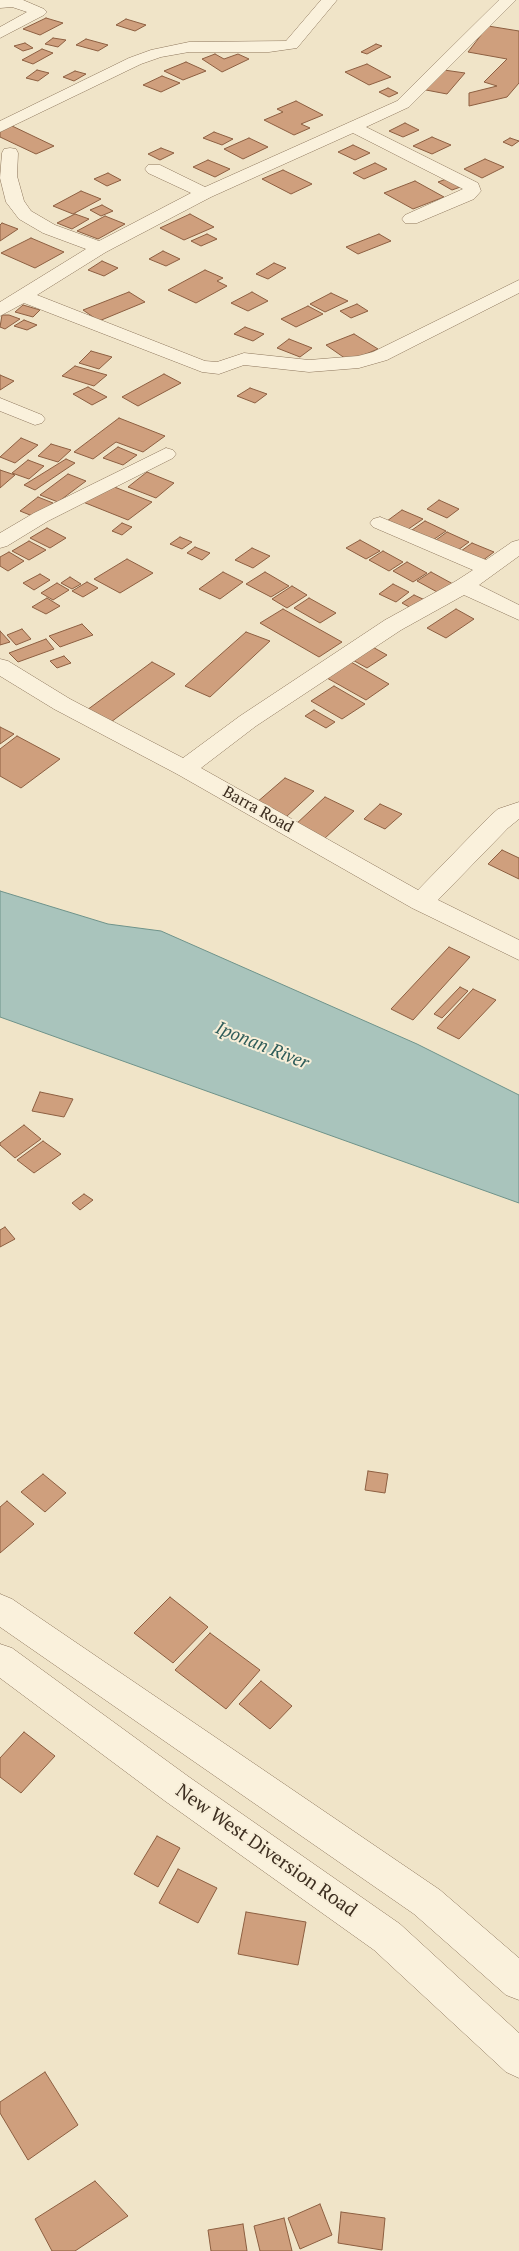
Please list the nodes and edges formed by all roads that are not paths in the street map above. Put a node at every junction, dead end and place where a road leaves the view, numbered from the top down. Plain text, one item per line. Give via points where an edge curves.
1 (330, 0) edge
2 (508, 0) edge
3 (0, 3) edge
4 (0, 33) edge
5 (0, 127) edge
6 (354, 127) junction
7 (10, 153) dead end
8 (154, 169) dead end
9 (205, 193) junction
10 (411, 219) dead end
11 (100, 248) junction
12 (519, 286) edge
13 (22, 296) junction
14 (0, 310) edge
15 (380, 356) junction
16 (394, 371) dead end
17 (0, 404) edge
18 (35, 419) dead end
19 (166, 454) dead end
20 (380, 523) dead end
21 (0, 542) edge
22 (519, 546) edge
23 (490, 570) junction
24 (464, 586) junction
25 (519, 613) edge
26 (0, 666) edge
27 (185, 769) junction
28 (519, 810) edge
29 (421, 902) junction
30 (519, 952) edge
31 (0, 1609) edge
32 (0, 1659) edge
33 (519, 1982) edge
34 (519, 2059) edge

1 - 5 street via 291,45 189,47 157,53
2 - 6 street via 413,97
3 - 4 street via 14,2 39,12 35,17
6 - 9 street
6 - 10 street via 472,188 468,195
7 - 11 street via 8,176 15,202 25,215 49,229
8 - 9 street
9 - 11 street
11 - 13 street
12 - 15 street
13 - 14 street
13 - 15 street via 213,368 236,360 309,366 359,362
15 - 16 street
17 - 18 street
19 - 21 street via 41,517
20 - 23 street
22 - 23 street
23 - 24 street
24 - 25 street
24 - 27 street via 385,630 248,721
26 - 27 street, Barra Road via 62,704
27 - 29 street, Barra Road
28 - 29 street via 499,822
29 - 30 street, Barra Road
31 - 33 street via 427,1902
32 - 34 street, New West Diversion Road via 387,1937

